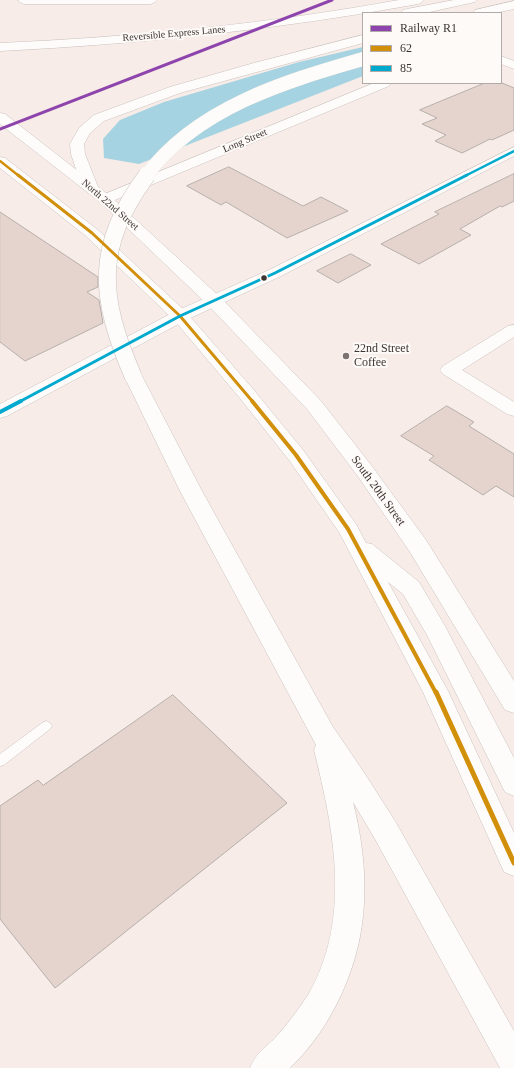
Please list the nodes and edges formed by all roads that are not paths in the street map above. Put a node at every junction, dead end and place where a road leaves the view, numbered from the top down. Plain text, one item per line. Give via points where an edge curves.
1 (24, 0) edge
2 (151, 0) edge
3 (418, 0) edge
4 (471, 0) edge
5 (342, 1) dead end
6 (514, 5) edge
7 (412, 12) edge
8 (483, 12) edge
9 (362, 21) edge
10 (0, 36) edge
11 (362, 40) edge
12 (0, 47) edge
13 (0, 59) edge
14 (362, 59) edge
15 (502, 60) edge
16 (514, 65) edge
17 (383, 84) edge
18 (0, 117) edge
19 (514, 151) edge
20 (0, 161) edge
21 (90, 187) junction
22 (105, 198) junction
23 (214, 301) junction
24 (180, 316) junction
25 (514, 330) edge
26 (514, 410) edge
27 (0, 412) edge
28 (356, 545) junction
29 (514, 703) edge
30 (46, 726) dead end
31 (324, 735) junction
32 (0, 761) edge
33 (514, 784) edge
34 (514, 863) edge
35 (514, 1062) edge
36 (266, 1068) edge

1 - 2 main road
3 - 12 main road, Reversible Express Lanes via 342,14 219,30
4 - 7 main road
5 - 10 main road via 174,24
6 - 8 main road
9 - 13 main road via 174,47
11 - 21 main road via 183,88 99,118 84,131 77,144
14 - 31 main road, bridge via 287,82 253,96 193,132 162,158 132,194 119,221 111,246 106,276 107,297 116,336 133,376 191,491
15 - 16 street
17 - 22 street, Long Street
18 - 21 main road, North 22nd Street
19 - 23 street via 275,273
20 - 24 main road via 92,233
21 - 22 main road, North 22nd Street
22 - 23 main road, North 22nd Street
23 - 24 street
23 - 29 main road, South 20th Street via 314,405 364,470 418,546
24 - 27 street
24 - 28 main road via 296,455 348,529
25 - 26 street via 449,370
28 - 33 main road via 411,588 440,638
28 - 34 main road via 435,691
30 - 32 lane
31 - 35 main road via 384,830
31 - 36 main road via 343,823 350,875 348,930 339,963 325,996 305,1028 281,1056

